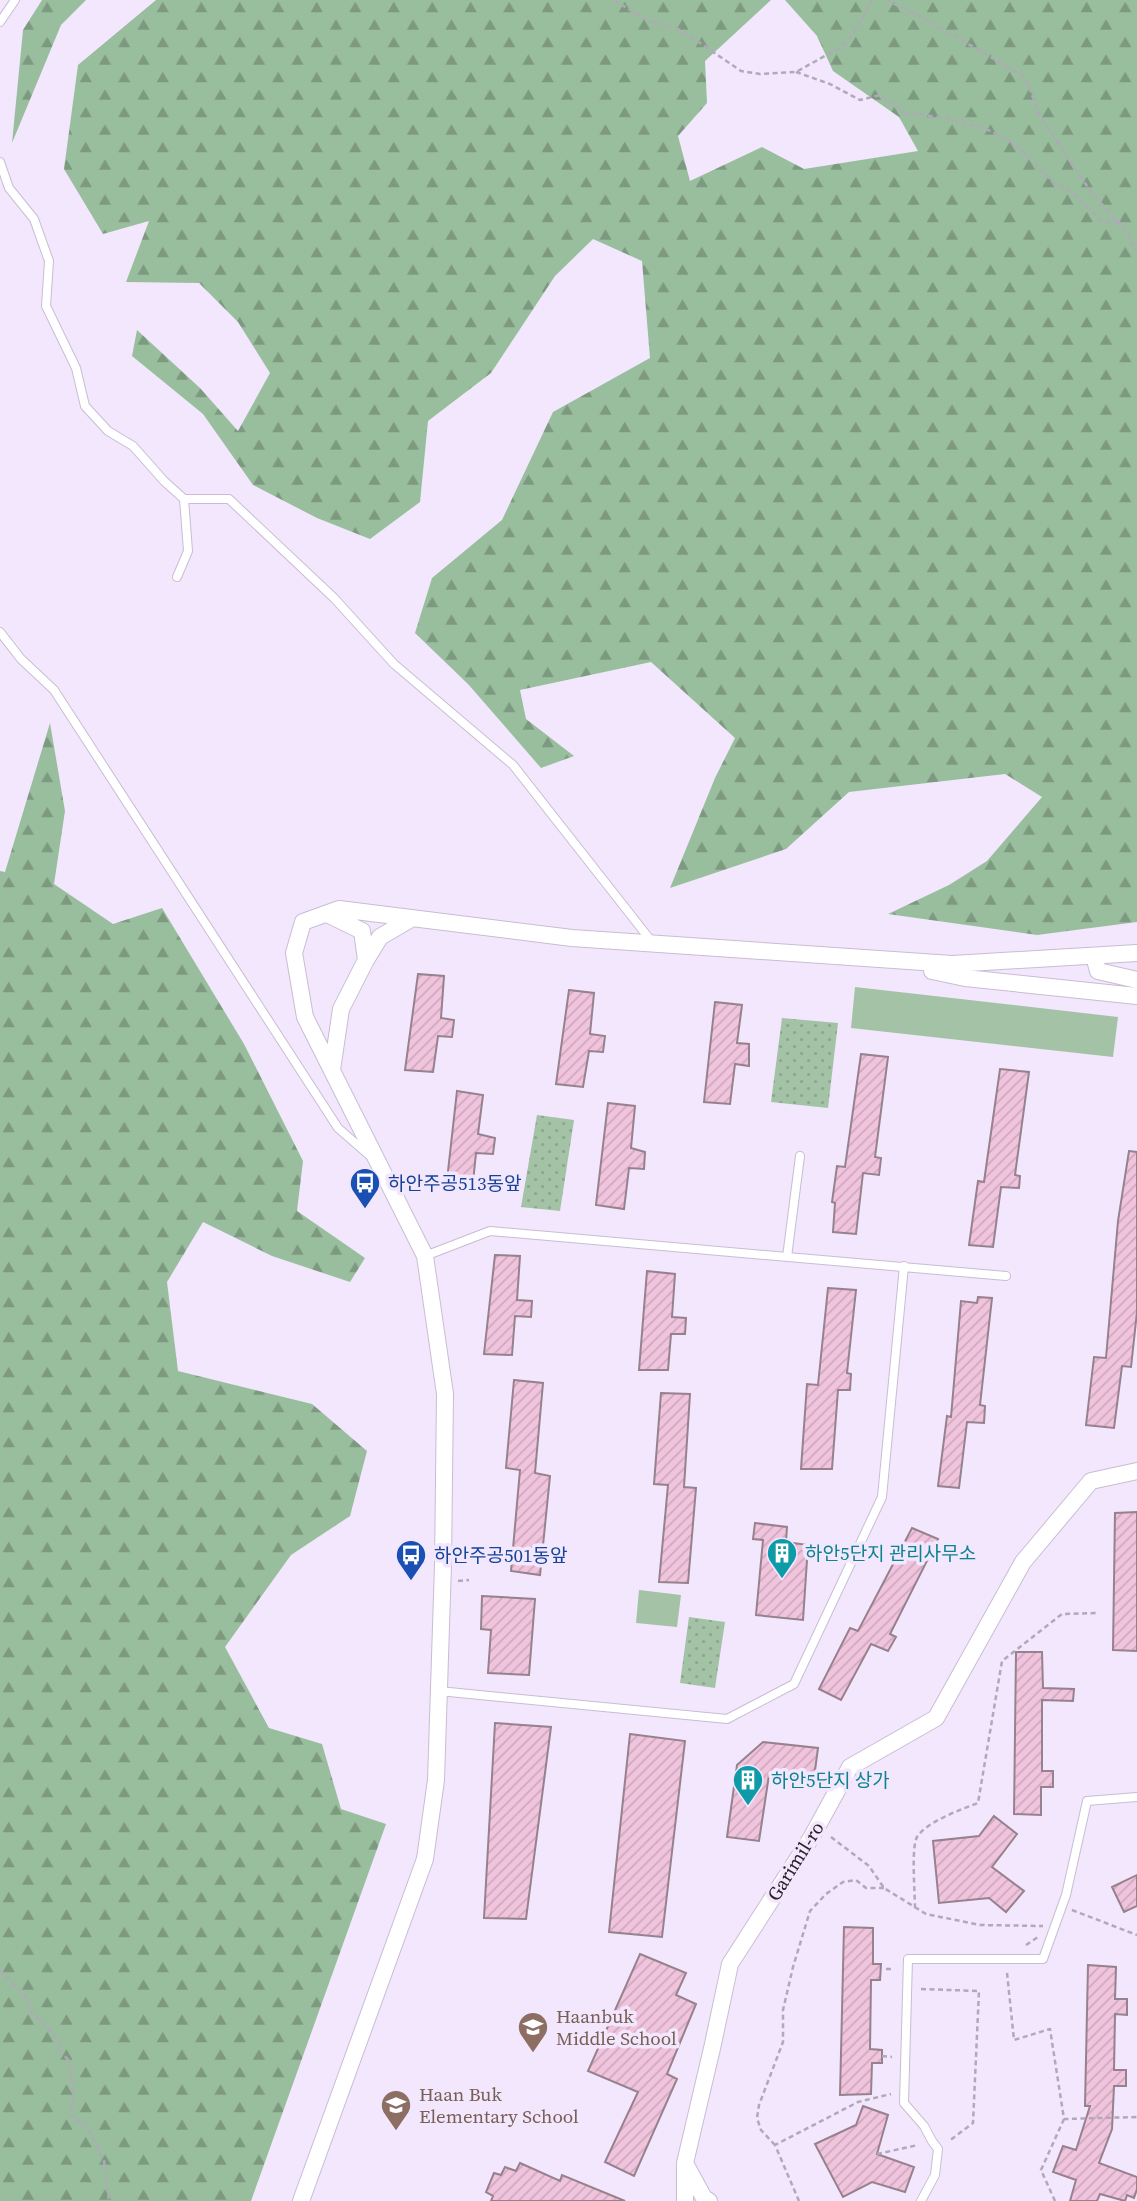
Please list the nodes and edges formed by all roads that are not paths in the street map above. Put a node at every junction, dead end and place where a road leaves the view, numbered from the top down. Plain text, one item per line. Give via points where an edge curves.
1 (15, 0) edge
2 (0, 22) edge
3 (0, 162) edge
4 (184, 499) junction
5 (177, 577) dead end
6 (0, 632) edge
7 (327, 914) junction
8 (409, 920) junction
9 (654, 944) junction
10 (1137, 953) edge
11 (1094, 956) junction
12 (871, 959) junction
13 (366, 960) junction
14 (1137, 980) edge
15 (1137, 996) edge
16 (332, 1070) junction
17 (800, 1156) dead end
18 (379, 1163) junction
19 (425, 1256) junction
20 (787, 1257) junction
21 (904, 1266) junction
22 (1006, 1276) dead end
23 (1137, 1471) edge
24 (439, 1691) junction
25 (1137, 1797) edge
26 (685, 2163) junction
27 (301, 2201) edge
28 (685, 2201) edge
29 (709, 2201) edge
30 (921, 2201) edge

1 - 2 lane
3 - 4 lane via 9,188 34,219 49,261 46,306 76,368 85,406
4 - 5 lane via 188,551
4 - 9 lane via 229,499 334,598 394,664 513,765
6 - 18 lane via 54,690 338,1128
7 - 8 street via 339,909
7 - 13 street via 362,931
7 - 16 street via 303,922 294,953 305,1017
8 - 9 street
8 - 13 street via 380,937
9 - 12 street
10 - 11 street
11 - 12 street via 952,964
11 - 14 street via 1098,971
12 - 15 street via 965,978
13 - 16 street via 341,1009
16 - 18 street
17 - 20 lane
18 - 19 street
19 - 20 lane via 490,1231
19 - 24 street via 445,1394
20 - 21 lane
21 - 22 lane
21 - 24 lane via 882,1497 794,1684 727,1719
23 - 26 street, Garimil-ro via 1091,1481 1023,1562 936,1718 850,1767 730,1964
24 - 27 street via 436,1780 425,1859
25 - 30 lane via 1087,1801 1062,1906 1043,1959 908,1959 904,2103 938,2149 935,2175
26 - 28 street, Garimil-ro
26 - 29 street

